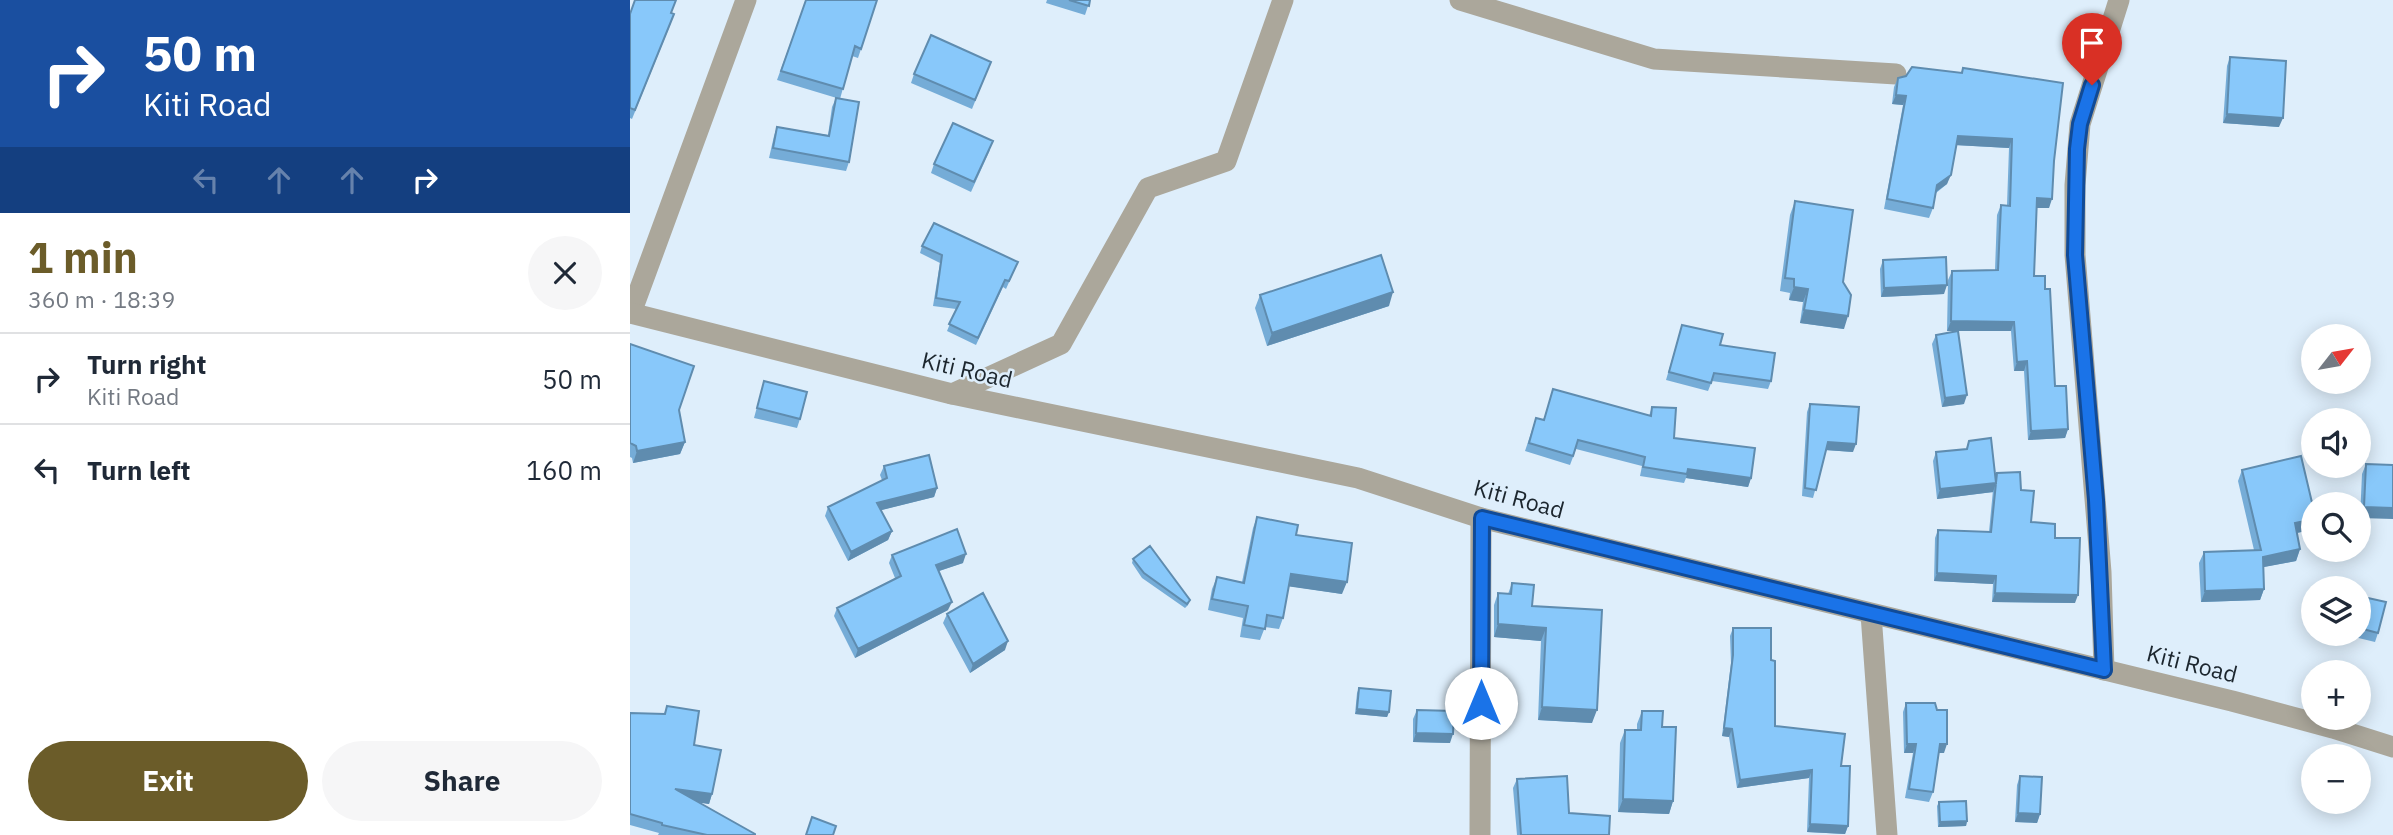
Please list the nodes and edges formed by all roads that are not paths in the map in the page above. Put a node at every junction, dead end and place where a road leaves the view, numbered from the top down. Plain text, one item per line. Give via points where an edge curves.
1 (746, 0) edge
2 (1283, 0) edge
3 (1460, 0) edge
4 (2119, 0) edge
5 (1896, 75) dead end
6 (630, 313) edge
7 (952, 394) junction
8 (1482, 518) junction
9 (1871, 614) junction
10 (2104, 670) junction
11 (2393, 747) edge
12 (1480, 835) edge
13 (1887, 835) edge

1 - 6 street
2 - 7 street via 1226,161 1148,188 1061,344
3 - 5 street via 1654,59
4 - 10 street via 2080,124 2075,185 2075,255 2100,559
6 - 7 street, Kiti Road
7 - 8 street, Kiti Road via 1357,478
8 - 9 street, Kiti Road
8 - 12 street
9 - 10 street, Kiti Road
9 - 13 street
10 - 11 street, Kiti Road

